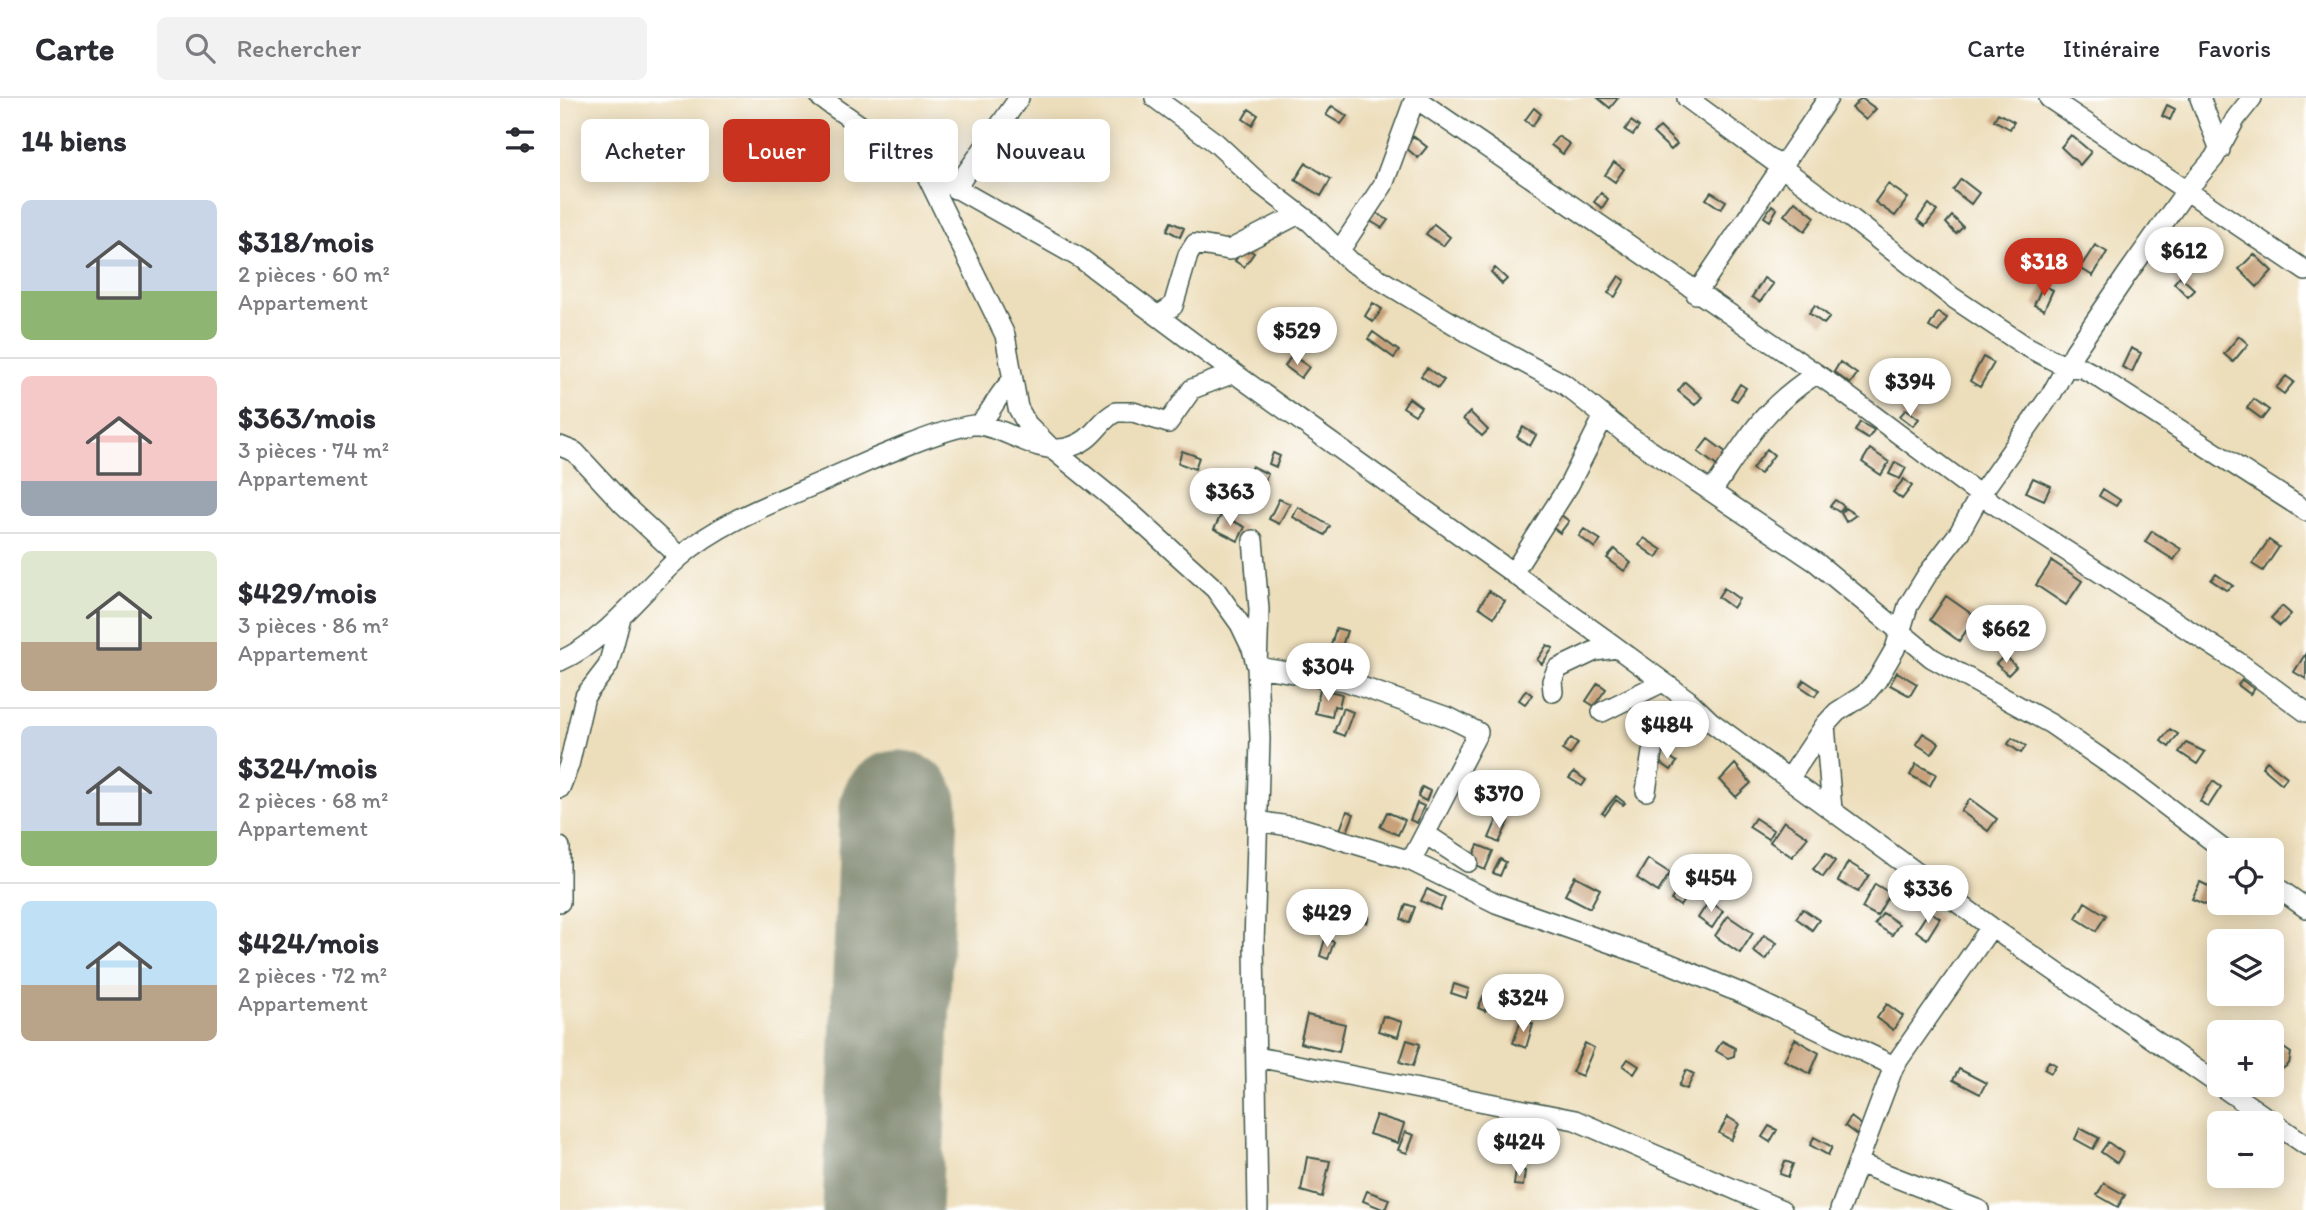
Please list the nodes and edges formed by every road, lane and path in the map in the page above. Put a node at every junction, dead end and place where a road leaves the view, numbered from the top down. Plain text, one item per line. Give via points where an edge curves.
1 (821, 98) edge
2 (1019, 98) edge
3 (1155, 98) edge
4 (1415, 98) edge
5 (1687, 98) edge
6 (1828, 98) edge
7 (2049, 98) edge
8 (2200, 98) edge
9 (2252, 98) edge
10 (851, 119) edge
11 (2220, 150) junction
12 (1780, 166) junction
13 (930, 182) edge
14 (944, 182) edge
15 (956, 189) junction
16 (2186, 191) junction
17 (1299, 214) junction
18 (1339, 250) junction
19 (2306, 271) edge
20 (1696, 294) junction
21 (1158, 317) junction
22 (2066, 367) junction
23 (1223, 373) junction
24 (1816, 374) junction
25 (1013, 380) junction
26 (1604, 416) junction
27 (978, 425) junction
28 (560, 446) edge
29 (1052, 449) junction
30 (1713, 490) junction
31 (1980, 495) junction
32 (2306, 511) edge
33 (1253, 540) dead end
34 (680, 557) junction
35 (1513, 573) junction
36 (621, 617) junction
37 (1899, 631) junction
38 (1617, 648) junction
39 (560, 661) edge
40 (1257, 667) junction
41 (1663, 682) junction
42 (1553, 692) dead end
43 (1688, 700) junction
44 (1602, 712) dead end
45 (2306, 712) edge
46 (1825, 725) junction
47 (1789, 779) junction
48 (560, 788) edge
49 (1646, 791) dead end
50 (1832, 810) junction
51 (1257, 821) junction
52 (1427, 835) junction
53 (2208, 838) edge
54 (560, 847) edge
55 (1411, 861) junction
56 (1468, 862) dead end
57 (2284, 892) edge
58 (560, 902) edge
59 (2306, 908) edge
60 (1991, 928) junction
61 (1257, 1057) junction
62 (1894, 1066) junction
63 (2306, 1145) edge
64 (1858, 1163) junction
65 (1258, 1210) edge
66 (1782, 1210) edge
67 (1840, 1210) edge
68 (1979, 1210) edge

1 - 10 street
2 - 15 street
3 - 17 street
4 - 18 street via 1383,185
4 - 20 street
5 - 12 street
6 - 12 street
7 - 16 street
8 - 11 street
9 - 11 street
11 - 16 street
12 - 20 street
12 - 22 street via 1979,316
13 - 25 street via 1005,335
14 - 15 street
15 - 21 street via 1080,258
16 - 19 street
16 - 22 street
17 - 18 street
17 - 21 street via 1229,250 1195,244 1174,306
18 - 26 street via 1350,262 1472,335 1546,372
20 - 24 street
21 - 23 street
22 - 31 street
22 - 32 street via 2095,375
23 - 29 street via 1192,388 1172,422 1116,412 1082,442
23 - 35 street
24 - 30 street via 1762,416
24 - 31 street
25 - 27 street
25 - 29 street via 1017,408
26 - 30 street
26 - 35 street via 1569,485
27 - 29 street
27 - 34 street via 919,441 835,476 730,525
28 - 34 street via 575,452 622,504
29 - 40 street via 1132,513 1215,589 1240,624
30 - 37 street via 1817,563
31 - 37 street via 1908,606
31 - 45 street via 2228,655
33 - 40 street via 1259,609
34 - 36 street
35 - 38 street
36 - 39 street
36 - 48 street via 608,666 585,696
37 - 46 street via 1895,649 1866,694
37 - 53 street via 1932,658 2051,724
38 - 41 street
38 - 42 street via 1595,651 1557,669
40 - 51 street
40 - 52 street via 1345,681 1476,729 1478,737
41 - 43 street
41 - 44 street
43 - 47 street
43 - 49 street via 1653,746
46 - 47 street
46 - 50 street
47 - 50 street
50 - 60 street
51 - 55 street via 1303,828
51 - 61 street
52 - 55 street
52 - 56 street
54 - 58 street
55 - 62 street via 1496,903 1743,994
57 - 59 street
60 - 62 street
60 - 63 street
61 - 65 street
61 - 66 street via 1575,1120
62 - 64 street
64 - 67 street
64 - 68 street

